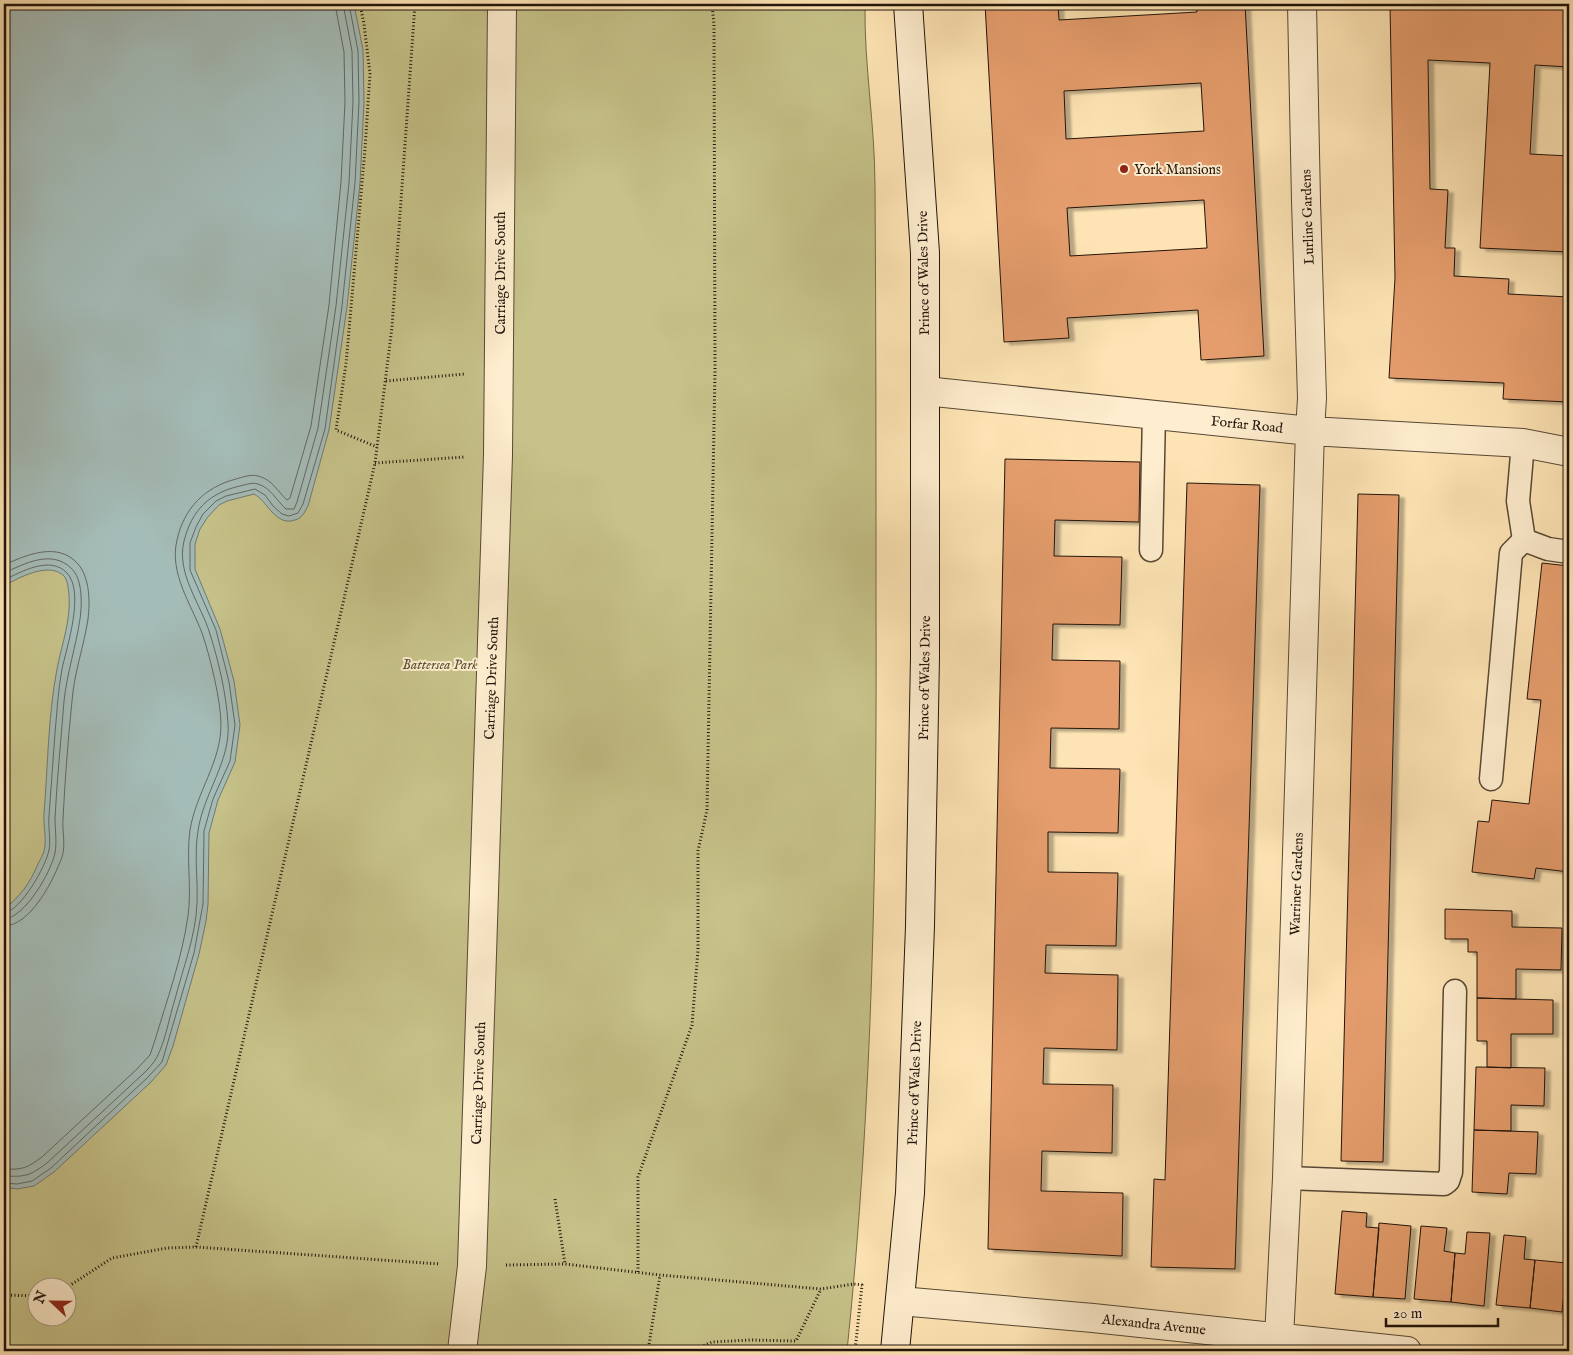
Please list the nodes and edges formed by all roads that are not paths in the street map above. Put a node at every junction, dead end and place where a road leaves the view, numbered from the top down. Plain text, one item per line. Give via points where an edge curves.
1 (502, 4) edge
2 (908, 4) edge
3 (1302, 4) edge
4 (925, 390) junction
5 (1154, 414) junction
6 (1310, 431) junction
7 (1523, 443) junction
8 (1569, 452) edge
9 (1524, 540) junction
10 (1151, 550) dead end
11 (1569, 552) edge
12 (1490, 779) dead end
13 (1456, 991) dead end
14 (1287, 1178) junction
15 (900, 1301) junction
16 (1293, 1343) edge
17 (462, 1351) edge
18 (895, 1351) edge
19 (1407, 1351) edge

1 - 17 street, Carriage Drive South via 498,454 472,1266
2 - 4 street, Prince of Wales Drive via 925,253
3 - 6 street, Lurline Gardens via 1312,398
4 - 5 street, Forfar Road
4 - 15 street, Prince of Wales Drive via 920,926 910,1193
5 - 6 street, Forfar Road
5 - 10 lane
6 - 7 street, Forfar Road
6 - 14 street, Warriner Gardens
7 - 8 street, Forfar Road
7 - 9 lane via 1518,501
9 - 11 lane via 1548,549
9 - 12 lane via 1511,553
13 - 14 lane via 1451,1172 1448,1181 1444,1184
14 - 16 street, Warriner Gardens
15 - 16 street, Alexandra Avenue via 1093,1318
15 - 18 street, Prince of Wales Drive
16 - 19 street, Alexandra Avenue

